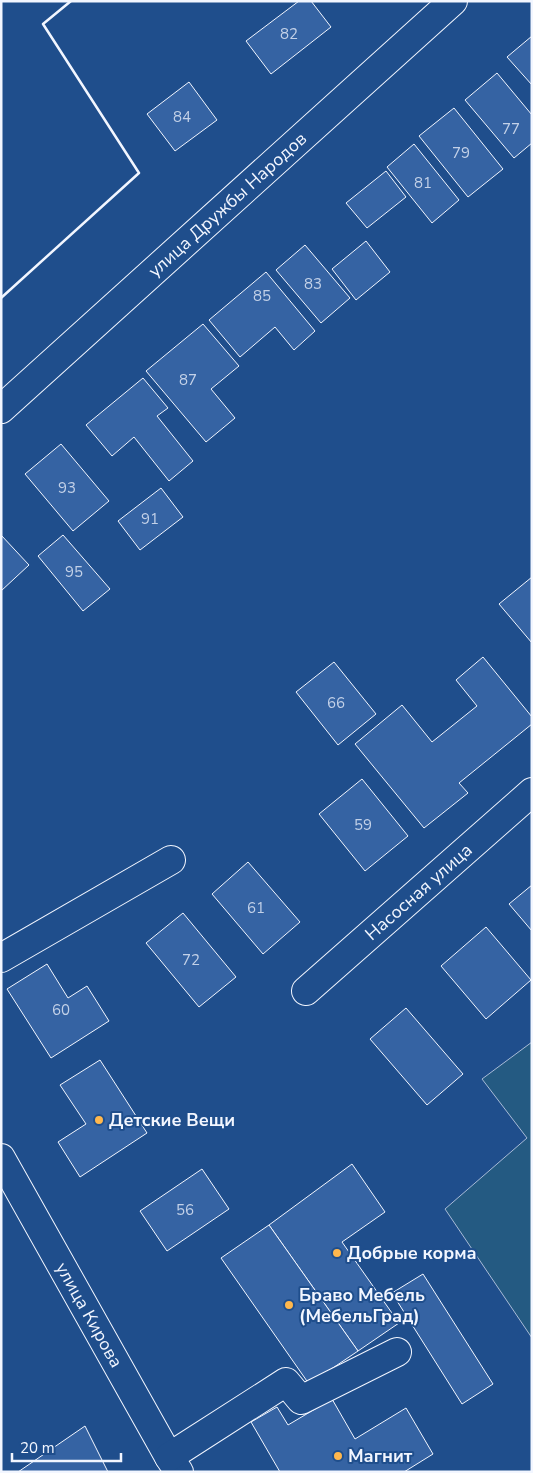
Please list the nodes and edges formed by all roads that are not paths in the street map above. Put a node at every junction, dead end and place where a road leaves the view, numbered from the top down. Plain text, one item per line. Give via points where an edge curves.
1 (453, 1) edge
2 (1, 409) edge
3 (532, 792) edge
4 (171, 860) dead end
5 (1, 958) edge
6 (306, 991) dead end
7 (1, 1158) edge
8 (397, 1352) dead end
9 (174, 1465) edge

1 - 2 street, улица Дружбы Народов
3 - 6 street, Насосная улица
4 - 5 street
7 - 9 street, улица Кирова
8 - 9 street via 301,1400 286,1382

